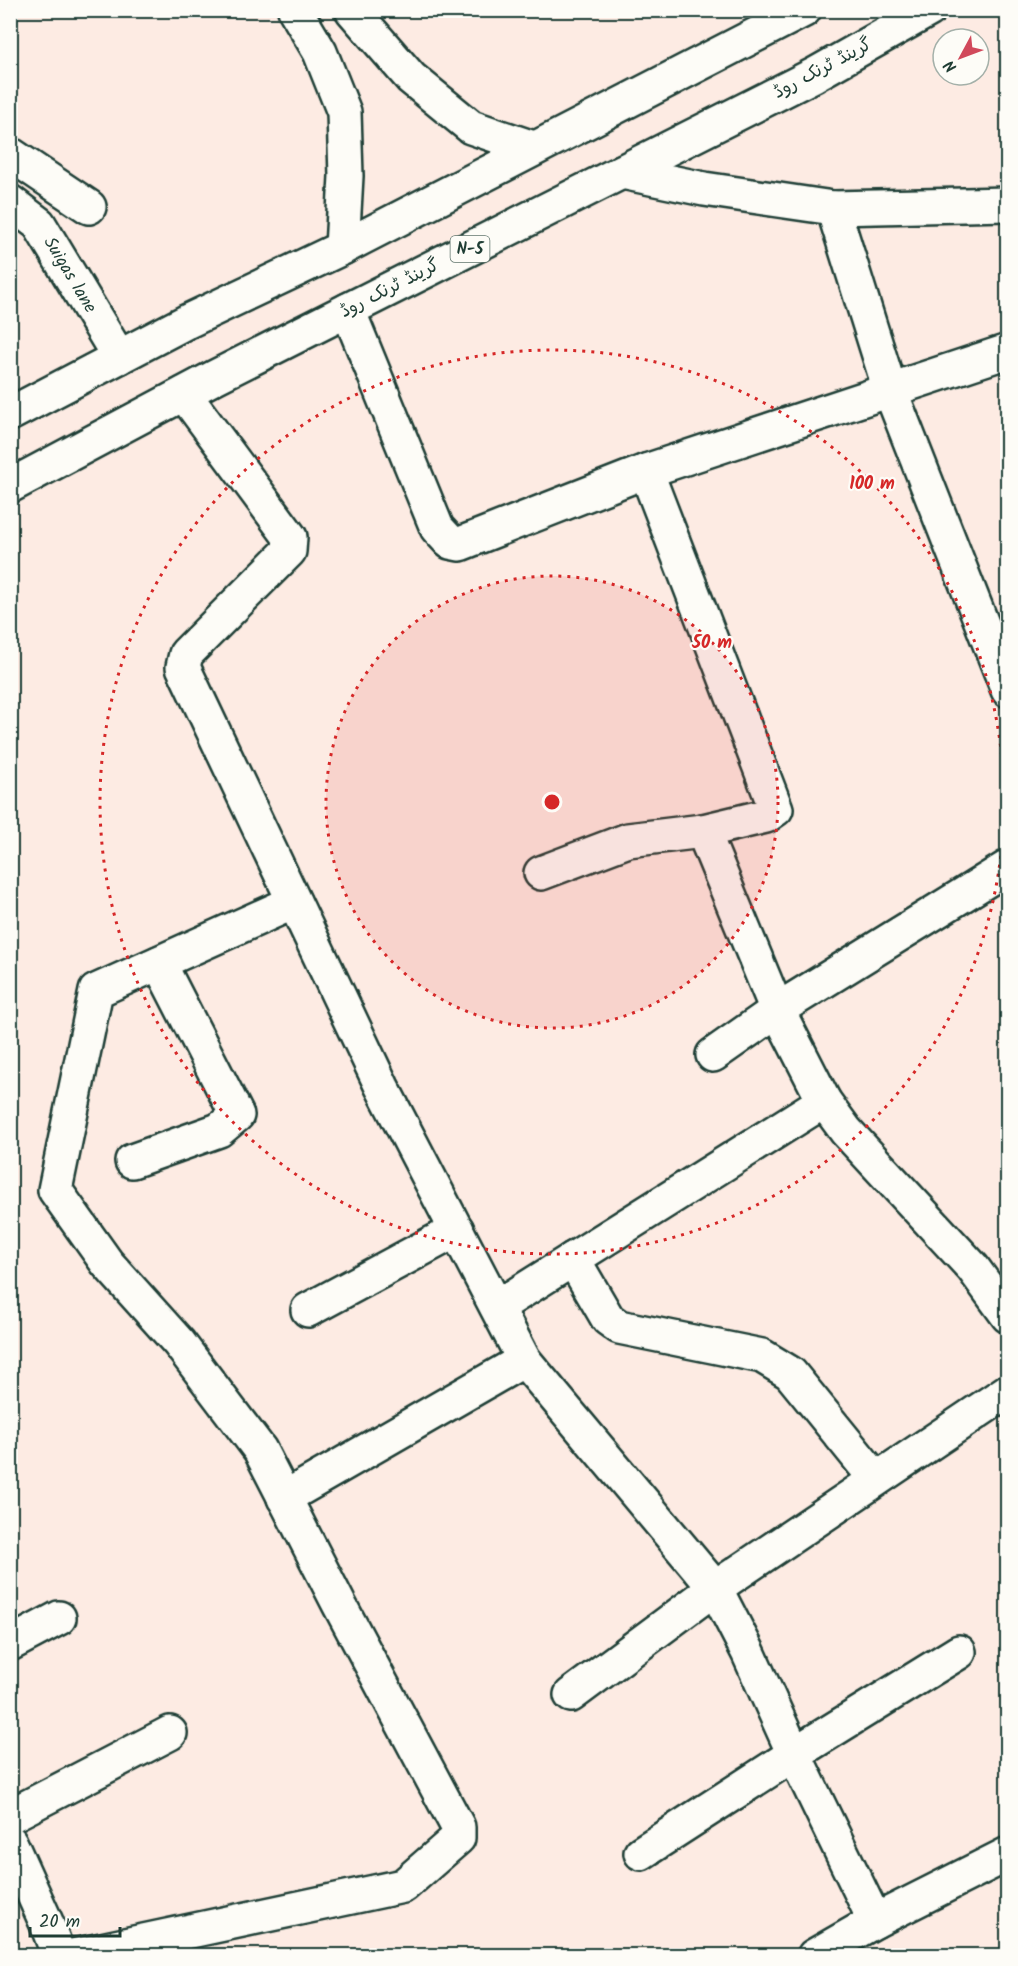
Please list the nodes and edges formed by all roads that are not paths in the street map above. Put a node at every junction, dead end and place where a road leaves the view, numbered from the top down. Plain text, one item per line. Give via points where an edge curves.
1 (295, 10) edge
2 (352, 10) edge
3 (804, 10) edge
4 (930, 10) edge
5 (533, 148) junction
6 (10, 154) edge
7 (622, 172) junction
8 (10, 202) edge
9 (1008, 204) edge
10 (89, 207) dead end
11 (833, 208) junction
12 (342, 248) junction
13 (348, 310) junction
14 (1008, 351) edge
15 (119, 357) junction
16 (890, 390) junction
17 (184, 394) junction
18 (10, 414) edge
19 (646, 471) junction
20 (10, 486) edge
21 (1008, 690) edge
22 (704, 831) junction
23 (1008, 867) edge
24 (541, 873) dead end
25 (294, 902) junction
26 (159, 963) junction
27 (777, 1010) junction
28 (713, 1055) dead end
29 (824, 1101) junction
30 (132, 1161) dead end
31 (456, 1230) junction
32 (573, 1259) junction
33 (497, 1307) junction
34 (308, 1310) dead end
35 (1008, 1316) edge
36 (524, 1360) junction
37 (1008, 1391) edge
38 (876, 1479) junction
39 (284, 1498) junction
40 (715, 1588) junction
41 (59, 1618) dead end
42 (10, 1644) edge
43 (959, 1652) dead end
44 (571, 1695) dead end
45 (170, 1733) dead end
46 (794, 1754) junction
47 (10, 1816) edge
48 (10, 1842) edge
49 (641, 1852) dead end
50 (1008, 1854) edge
51 (875, 1921) junction
52 (58, 1956) edge
53 (73, 1956) edge
54 (814, 1956) edge

1 - 12 main road via 320,52 344,112
2 - 5 main road via 411,78 471,126
3 - 5 main road
4 - 7 main road, گرینڈ ٹرنک روڈ / N-5 via 814,75
5 - 12 main road
6 - 10 main road
7 - 11 main road
7 - 13 main road, گرینڈ ٹرنک روڈ / N-5
8 - 15 main road, Suigas lane via 39,224
9 - 11 main road
11 - 16 main road
12 - 15 main road
13 - 17 main road, گرینڈ ٹرنک روڈ / N-5
13 - 19 main road via 437,528 450,542 460,544
14 - 16 main road
15 - 18 main road
16 - 19 main road
16 - 21 main road
17 - 20 main road, گرینڈ ٹرنک روڈ / N-5
17 - 25 main road via 290,537 289,551 186,654 183,667
19 - 22 main road via 776,809 766,816
22 - 24 main road via 628,840
22 - 27 main road
23 - 27 main road
25 - 26 main road
25 - 31 main road via 382,1087
26 - 30 main road via 237,1115 219,1130
26 - 39 main road via 96,992 55,1190 107,1263 179,1343 260,1450
27 - 28 main road
27 - 29 main road
29 - 32 main road
29 - 35 main road via 846,1131 973,1268
31 - 33 main road
31 - 34 main road
32 - 33 main road
32 - 38 main road via 608,1319 620,1327 762,1356 790,1373
33 - 36 main road
36 - 39 main road
36 - 40 main road
37 - 38 main road
38 - 40 main road
39 - 53 main road via 458,1827 458,1838 403,1886
40 - 44 main road
40 - 46 main road
41 - 42 main road
43 - 46 main road
45 - 47 main road
46 - 49 main road
46 - 51 main road
48 - 52 main road
50 - 51 main road
51 - 54 main road

